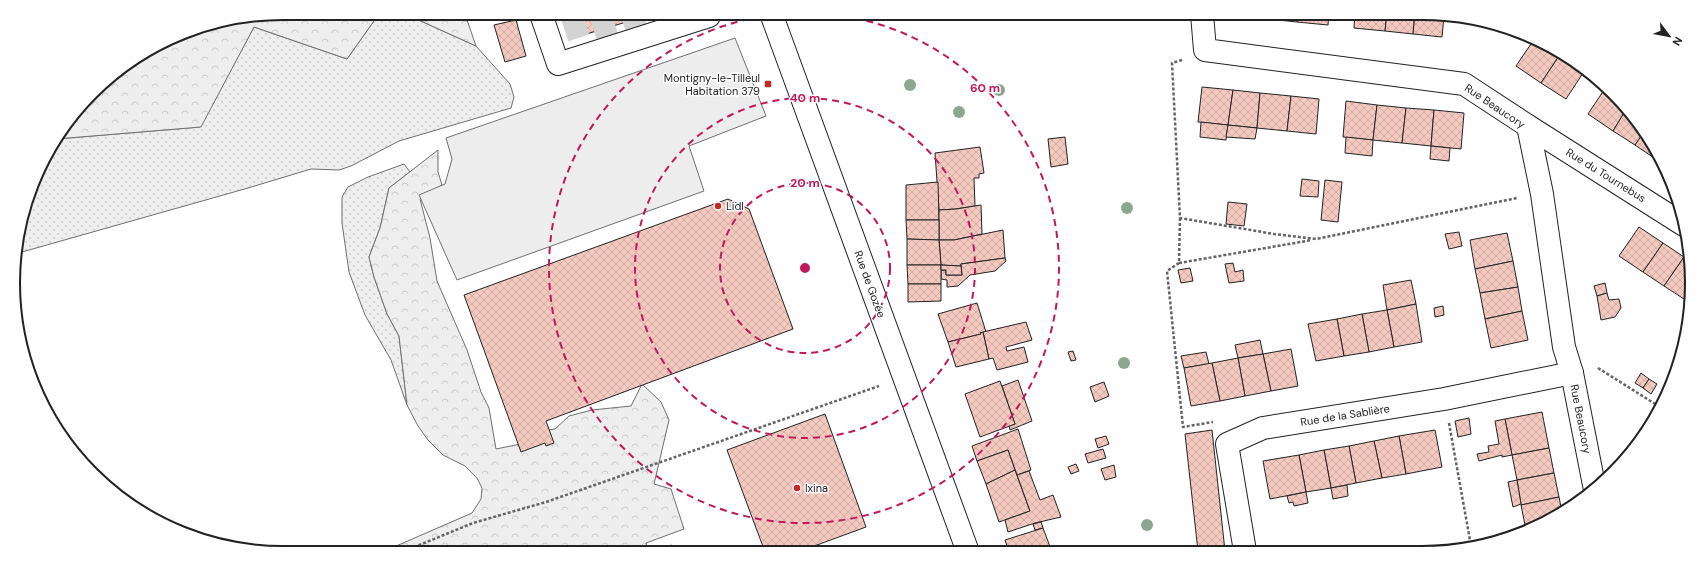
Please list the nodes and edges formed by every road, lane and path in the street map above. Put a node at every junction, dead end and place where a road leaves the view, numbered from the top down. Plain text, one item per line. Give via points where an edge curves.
1 (543, 20) edge
2 (696, 20) edge
3 (773, 20) edge
4 (1203, 20) edge
5 (1206, 50) junction
6 (1528, 126) junction
7 (1542, 194) junction
8 (1180, 218) junction
9 (1677, 220) edge
10 (1316, 239) junction
11 (1179, 263) junction
12 (1564, 347) junction
13 (1572, 373) junction
14 (904, 377) junction
15 (1444, 399) junction
16 (1655, 404) edge
17 (1234, 441) junction
18 (1593, 482) edge
19 (1471, 541) edge
20 (417, 546) edge
21 (966, 546) edge
22 (1244, 546) edge

1 - 2 street via 558,64
3 - 14 street, Rue de Gozée
4 - 5 street
5 - 6 street, Rue Beaucory via 1464,84
5 - 8 path via 1172,63
6 - 7 street, Rue Beaucory
6 - 9 street, Rue du Tournebus
7 - 10 path
7 - 12 street, Rue Beaucory
8 - 10 path
8 - 11 path
10 - 11 path
11 - 17 path via 1167,271 1183,427 1221,420
12 - 13 street, Rue Beaucory
12 - 16 path
13 - 15 street, Rue de la Sablière
13 - 18 street, Rue Beaucory
14 - 20 path via 554,500 473,523
14 - 21 street, Rue de Gozée
15 - 17 street, Rue de la Sablière via 1263,428
15 - 19 path
17 - 22 street via 1227,444

